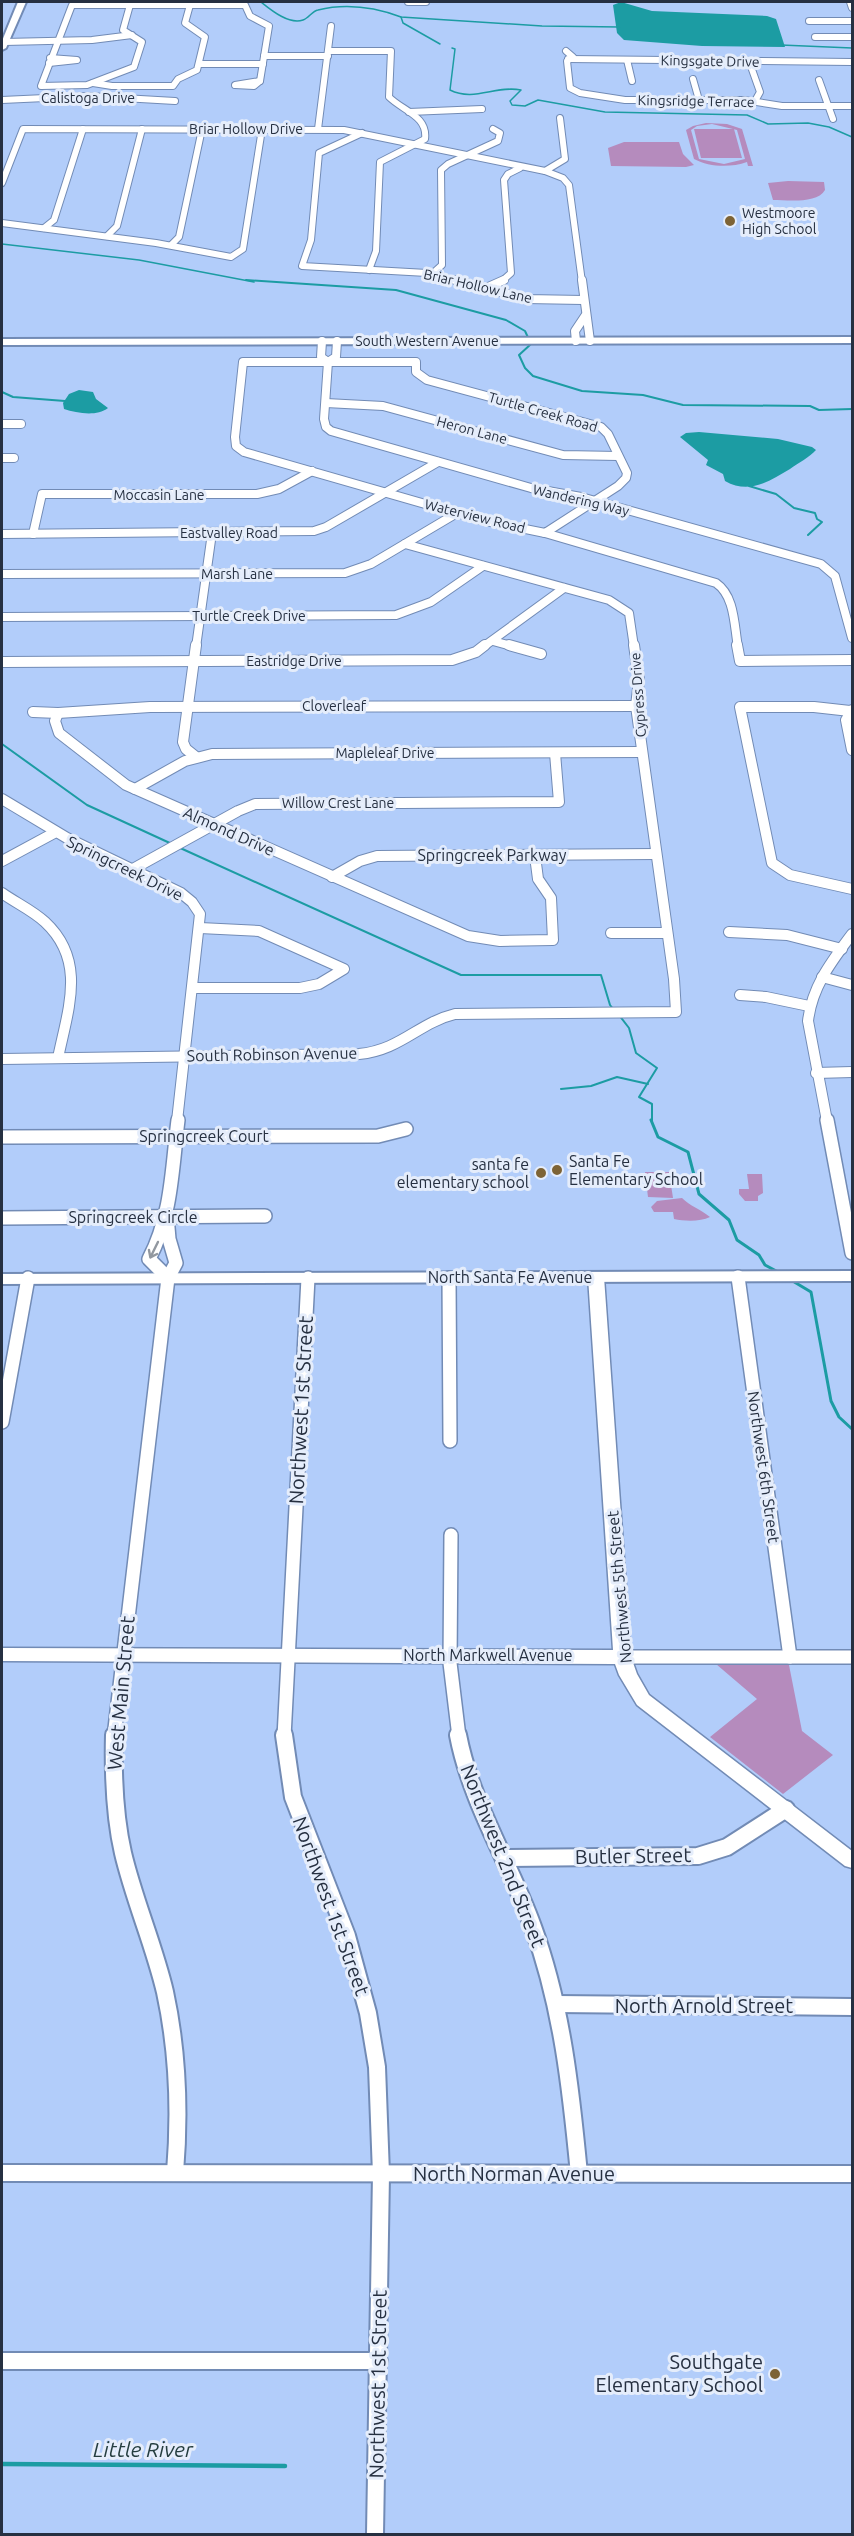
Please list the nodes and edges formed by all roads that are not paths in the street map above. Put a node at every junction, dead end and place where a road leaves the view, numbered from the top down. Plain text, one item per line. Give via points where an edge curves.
1 (22, 2) edge
2 (411, 2) edge
3 (426, 2) edge
4 (850, 2) edge
5 (130, 4) junction
6 (190, 4) junction
7 (852, 8) edge
8 (810, 21) dead end
9 (852, 21) edge
10 (331, 26) dead end
11 (132, 35) junction
12 (815, 37) dead end
13 (852, 37) edge
14 (57, 41) junction
15 (3, 43) edge
16 (567, 48) dead end
17 (328, 54) junction
18 (264, 56) junction
19 (568, 59) junction
20 (627, 60) junction
21 (749, 61) junction
22 (757, 61) junction
23 (852, 62) edge
24 (200, 64) junction
25 (263, 64) junction
26 (752, 69) junction
27 (693, 79) dead end
28 (819, 80) dead end
29 (260, 81) dead end
30 (632, 81) dead end
31 (92, 83) junction
32 (2, 100) edge
33 (699, 100) junction
34 (175, 101) dead end
35 (755, 101) junction
36 (828, 106) junction
37 (852, 106) edge
38 (483, 109) dead end
39 (409, 112) junction
40 (560, 118) dead end
41 (833, 119) dead end
42 (83, 129) junction
43 (142, 129) junction
44 (202, 129) junction
45 (262, 129) junction
46 (318, 129) junction
47 (493, 129) dead end
48 (362, 133) junction
49 (414, 145) junction
50 (467, 156) junction
51 (520, 168) junction
52 (545, 171) junction
53 (2, 180) edge
54 (2, 223) edge
55 (44, 228) junction
56 (106, 236) junction
57 (171, 245) junction
58 (369, 270) junction
59 (432, 274) junction
60 (486, 288) junction
61 (583, 300) junction
62 (585, 316) junction
63 (576, 340) junction
64 (590, 340) junction
65 (852, 340) edge
66 (322, 341) junction
67 (338, 341) junction
68 (2, 342) edge
69 (328, 362) junction
70 (326, 403) junction
71 (2, 424) edge
72 (21, 424) dead end
73 (618, 456) junction
74 (2, 458) edge
75 (14, 458) dead end
76 (438, 462) junction
77 (312, 471) junction
78 (385, 493) junction
79 (595, 501) junction
80 (457, 513) junction
81 (212, 533) junction
82 (545, 533) junction
83 (2, 534) edge
84 (33, 534) junction
85 (405, 544) junction
86 (483, 566) junction
87 (2, 574) edge
88 (205, 574) junction
89 (564, 588) junction
90 (200, 616) junction
91 (2, 617) edge
92 (852, 638) edge
93 (492, 640) junction
94 (541, 654) dead end
95 (852, 660) edge
96 (194, 661) junction
97 (2, 662) edge
98 (636, 705) junction
99 (187, 707) junction
100 (851, 710) edge
101 (33, 712) dead end
102 (58, 714) junction
103 (852, 750) edge
104 (642, 752) junction
105 (555, 753) junction
106 (196, 757) junction
107 (135, 789) junction
108 (2, 799) edge
109 (214, 824) junction
110 (54, 833) junction
111 (656, 854) junction
112 (536, 856) junction
113 (2, 861) edge
114 (133, 869) junction
115 (333, 877) junction
116 (852, 889) edge
117 (2, 893) edge
118 (200, 928) junction
119 (729, 932) dead end
120 (611, 933) dead end
121 (667, 933) junction
122 (852, 934) edge
123 (842, 949) junction
124 (822, 977) junction
125 (852, 985) edge
126 (194, 988) junction
127 (740, 995) dead end
128 (809, 1006) junction
129 (676, 1012) joint
130 (186, 1055) junction
131 (58, 1058) junction
132 (2, 1059) edge
133 (816, 1072) junction
134 (852, 1072) edge
135 (406, 1130) dead end
136 (176, 1136) junction
137 (2, 1137) edge
138 (167, 1216) junction
139 (265, 1216) dead end
140 (2, 1218) edge
141 (852, 1253) edge
142 (738, 1276) junction
143 (852, 1276) edge
144 (596, 1277) junction
145 (28, 1278) junction
146 (168, 1278) junction
147 (308, 1278) junction
148 (449, 1278) junction
149 (2, 1279) edge
150 (2, 1422) edge
151 (450, 1441) dead end
152 (451, 1535) dead end
153 (2, 1655) edge
154 (124, 1655) junction
155 (288, 1655) junction
156 (450, 1655) junction
157 (622, 1657) junction
158 (790, 1657) junction
159 (852, 1658) edge
160 (786, 1809) junction
161 (504, 1858) junction
162 (852, 1861) edge
163 (556, 2004) junction
164 (852, 2007) edge
165 (2, 2173) edge
166 (175, 2173) junction
167 (381, 2174) junction
168 (579, 2174) junction
169 (852, 2174) edge
170 (2, 2361) edge
171 (379, 2361) junction
172 (375, 2535) edge

1 - 15 main road
2 - 3 street
4 - 7 street
5 - 6 street
5 - 11 street via 122,29
5 - 14 street via 72,5
6 - 18 street via 245,5 250,16 269,26
6 - 24 street via 186,23 205,37
8 - 9 street
10 - 17 street
11 - 14 street
11 - 31 street via 142,42 134,67
12 - 13 street
14 - 15 street
14 - 31 street via 41,86
16 - 19 street, Kingsridge Terrace
17 - 18 street
17 - 39 street via 391,51 390,98
17 - 46 street
18 - 25 street
19 - 20 street, Kingsgate Drive
19 - 33 street, Kingsridge Terrace via 570,88 578,92 625,100
20 - 21 street, Kingsgate Drive
20 - 30 street
21 - 22 street, Kingsgate Drive
21 - 26 street
22 - 23 street, Kingsgate Drive
22 - 26 street via 758,66
24 - 25 street
24 - 31 street via 173,86
25 - 29 street
26 - 35 street via 760,93
27 - 33 street
28 - 36 street
32 - 34 street, Calistoga Drive
33 - 35 street, Kingsridge Terrace
35 - 36 street, Kingsridge Terrace via 782,106
36 - 37 street, Kingsridge Terrace
36 - 41 street
38 - 39 street
39 - 49 street via 422,120 426,129 425,139
40 - 52 street via 565,159
42 - 43 street, Briar Hollow Drive
42 - 53 street, Briar Hollow Drive via 23,129
42 - 55 street via 54,220
43 - 44 street, Briar Hollow Drive
43 - 56 street via 117,226
44 - 45 street, Briar Hollow Drive
44 - 57 street via 179,237
45 - 46 street, Briar Hollow Drive
45 - 57 street via 243,249 231,257
46 - 48 street, Briar Hollow Drive
47 - 50 street via 500,133 500,140
48 - 49 street, Briar Hollow Drive
48 - 58 street, Briar Hollow Lane via 319,153 311,240 302,266
49 - 50 street, Briar Hollow Drive
49 - 58 street via 380,162 376,251
50 - 51 street, Briar Hollow Drive
50 - 59 street via 441,170 442,265
51 - 52 street, Briar Hollow Drive
51 - 60 street via 504,178 510,276
52 - 61 street via 563,178 569,186
54 - 55 street
55 - 56 street
56 - 57 street
58 - 59 street, Briar Hollow Lane
59 - 60 street, Briar Hollow Lane
60 - 61 street, Briar Hollow Lane via 531,299
61 - 62 street
62 - 63 street via 575,331
62 - 64 street
63 - 64 main road, South Western Avenue
63 - 67 main road, South Western Avenue
64 - 65 main road, South Western Avenue
66 - 67 main road, South Western Avenue
66 - 68 main road, South Western Avenue
66 - 69 street, Wandering Way via 321,357
67 - 69 street, Wandering Way via 336,357
69 - 70 street, Wandering Way
69 - 73 street, Turtle Creek Road via 416,362 416,372 427,380 597,425 606,431
69 - 77 street, Waterview Road via 243,362 236,446 244,452
70 - 73 street, Heron Lane via 383,406 569,456
70 - 76 street, Wandering Way via 325,424 331,431
71 - 72 street
73 - 79 street, Turtle Creek Road via 626,478
74 - 75 street
76 - 78 street, Eastvalley Road
76 - 79 street, Wandering Way
77 - 78 street, Waterview Road
77 - 84 street, Moccasin Lane via 279,489 257,494 42,494
78 - 80 street, Waterview Road
78 - 81 street, Eastvalley Road via 314,531
79 - 82 street, Turtle Creek Road
79 - 92 street, Wandering Way via 825,566 835,576
80 - 82 street, Waterview Road
80 - 85 street, Marsh Lane
81 - 84 street, Eastvalley Road
81 - 88 street
82 - 95 street, Waterview Road via 721,586 729,597 740,661
83 - 84 street, Eastvalley Road
85 - 86 street, Cypress Drive
85 - 88 street, Marsh Lane via 365,567 345,573
86 - 89 street, Cypress Drive
86 - 90 street, Turtle Creek Drive via 424,606 401,615
87 - 88 street, Marsh Lane
88 - 90 street
89 - 93 street, Eastridge Drive
89 - 98 street, Cypress Drive via 614,602 629,613 639,680
90 - 91 street, Turtle Creek Drive
90 - 96 street
93 - 94 street
93 - 96 street, Eastridge Drive via 470,655 452,660
96 - 97 street, Eastridge Drive
96 - 99 street
98 - 99 street, Cloverleaf
98 - 104 street, Cypress Drive
99 - 102 street, Cloverleaf
99 - 106 street via 183,742
100 - 103 street via 846,725
100 - 116 street via 740,707 772,863 790,875
101 - 102 street, Cloverleaf
102 - 107 street, Almond Drive via 55,721 59,733 119,781
104 - 105 street, Mapleleaf Drive
104 - 111 street, Cypress Drive
105 - 106 street, Mapleleaf Drive
105 - 109 street, Willow Crest Lane via 559,802 267,803 247,807
106 - 107 street, Mapleleaf Drive
107 - 109 street, Almond Drive
108 - 110 street, Springcreek Drive
109 - 114 street, Willow Crest Lane
109 - 115 street, Almond Drive
110 - 113 street
110 - 114 street, Springcreek Drive
111 - 112 street, Springcreek Parkway
111 - 121 street, Cypress Drive
112 - 115 street, Springcreek Parkway via 377,856
112 - 115 street, Almond Drive via 538,879 550,898 553,940 476,938
114 - 118 street, Springcreek Drive via 187,897 200,914
117 - 131 street via 49,925 69,956 72,980
118 - 126 street, Springcreek Drive
118 - 126 street via 259,931 344,969 319,984 300,988
119 - 123 street via 787,935
120 - 121 street
121 - 129 street, Cypress Drive
122 - 123 street
123 - 124 street
124 - 125 street
124 - 128 street
126 - 130 street, Springcreek Drive
127 - 128 street
128 - 133 street via 808,1029
129 - 130 street, South Robinson Avenue via 455,1014 428,1023 396,1045 368,1053
130 - 131 street, South Robinson Avenue
130 - 136 street, Springcreek Drive
131 - 132 street, South Robinson Avenue
133 - 134 street
133 - 141 street
135 - 136 street, Springcreek Court via 378,1136
136 - 137 street, Springcreek Court
136 - 138 street, Springcreek Drive
138 - 139 street, Springcreek Circle
138 - 140 street, Springcreek Circle
138 - 146 street, Springcreek Drive via 176,1263
138 -> 146 street, Springcreek Drive via 149,1259
142 - 143 main road, North Santa Fe Avenue
142 - 144 main road, North Santa Fe Avenue
142 - 158 street, Northwest 6th Street
144 - 148 main road, North Santa Fe Avenue
144 - 157 street, Northwest 5th Street
145 - 146 main road, North Santa Fe Avenue
145 - 149 main road, North Santa Fe Avenue
145 - 150 street
146 - 147 main road, North Santa Fe Avenue
146 - 154 street, West Main Street
147 - 148 main road, North Santa Fe Avenue
147 - 155 street, Northwest 1st Street
148 - 151 street
152 - 156 street, Northwest 2nd Street
153 - 154 street, North Markwell Avenue
154 - 155 street, North Markwell Avenue
154 - 166 street, West Main Street via 114,1734 116,1815 127,1869 170,2016 178,2100
155 - 156 street, North Markwell Avenue
155 - 167 street, Northwest 1st Street via 283,1719 288,1779 347,1936 364,1996 377,2067
156 - 157 street, North Markwell Avenue
156 - 161 street, Northwest 2nd Street via 454,1712 465,1765
157 - 158 street, North Markwell Avenue
157 - 160 street, Northwest 5th Street via 643,1700
158 - 159 street, North Markwell Avenue
160 - 161 street, Butler Street via 727,1847 698,1856
160 - 162 street, Northwest 5th Street
161 - 163 street, Northwest 2nd Street via 535,1929
163 - 164 street, North Arnold Street
163 - 168 street, Northwest 2nd Street via 568,2062
165 - 166 street, North Norman Avenue
166 - 167 street, North Norman Avenue
167 - 168 street, North Norman Avenue
167 - 171 street, Northwest 1st Street
168 - 169 street, North Norman Avenue
170 - 171 street
171 - 172 street, Northwest 1st Street

